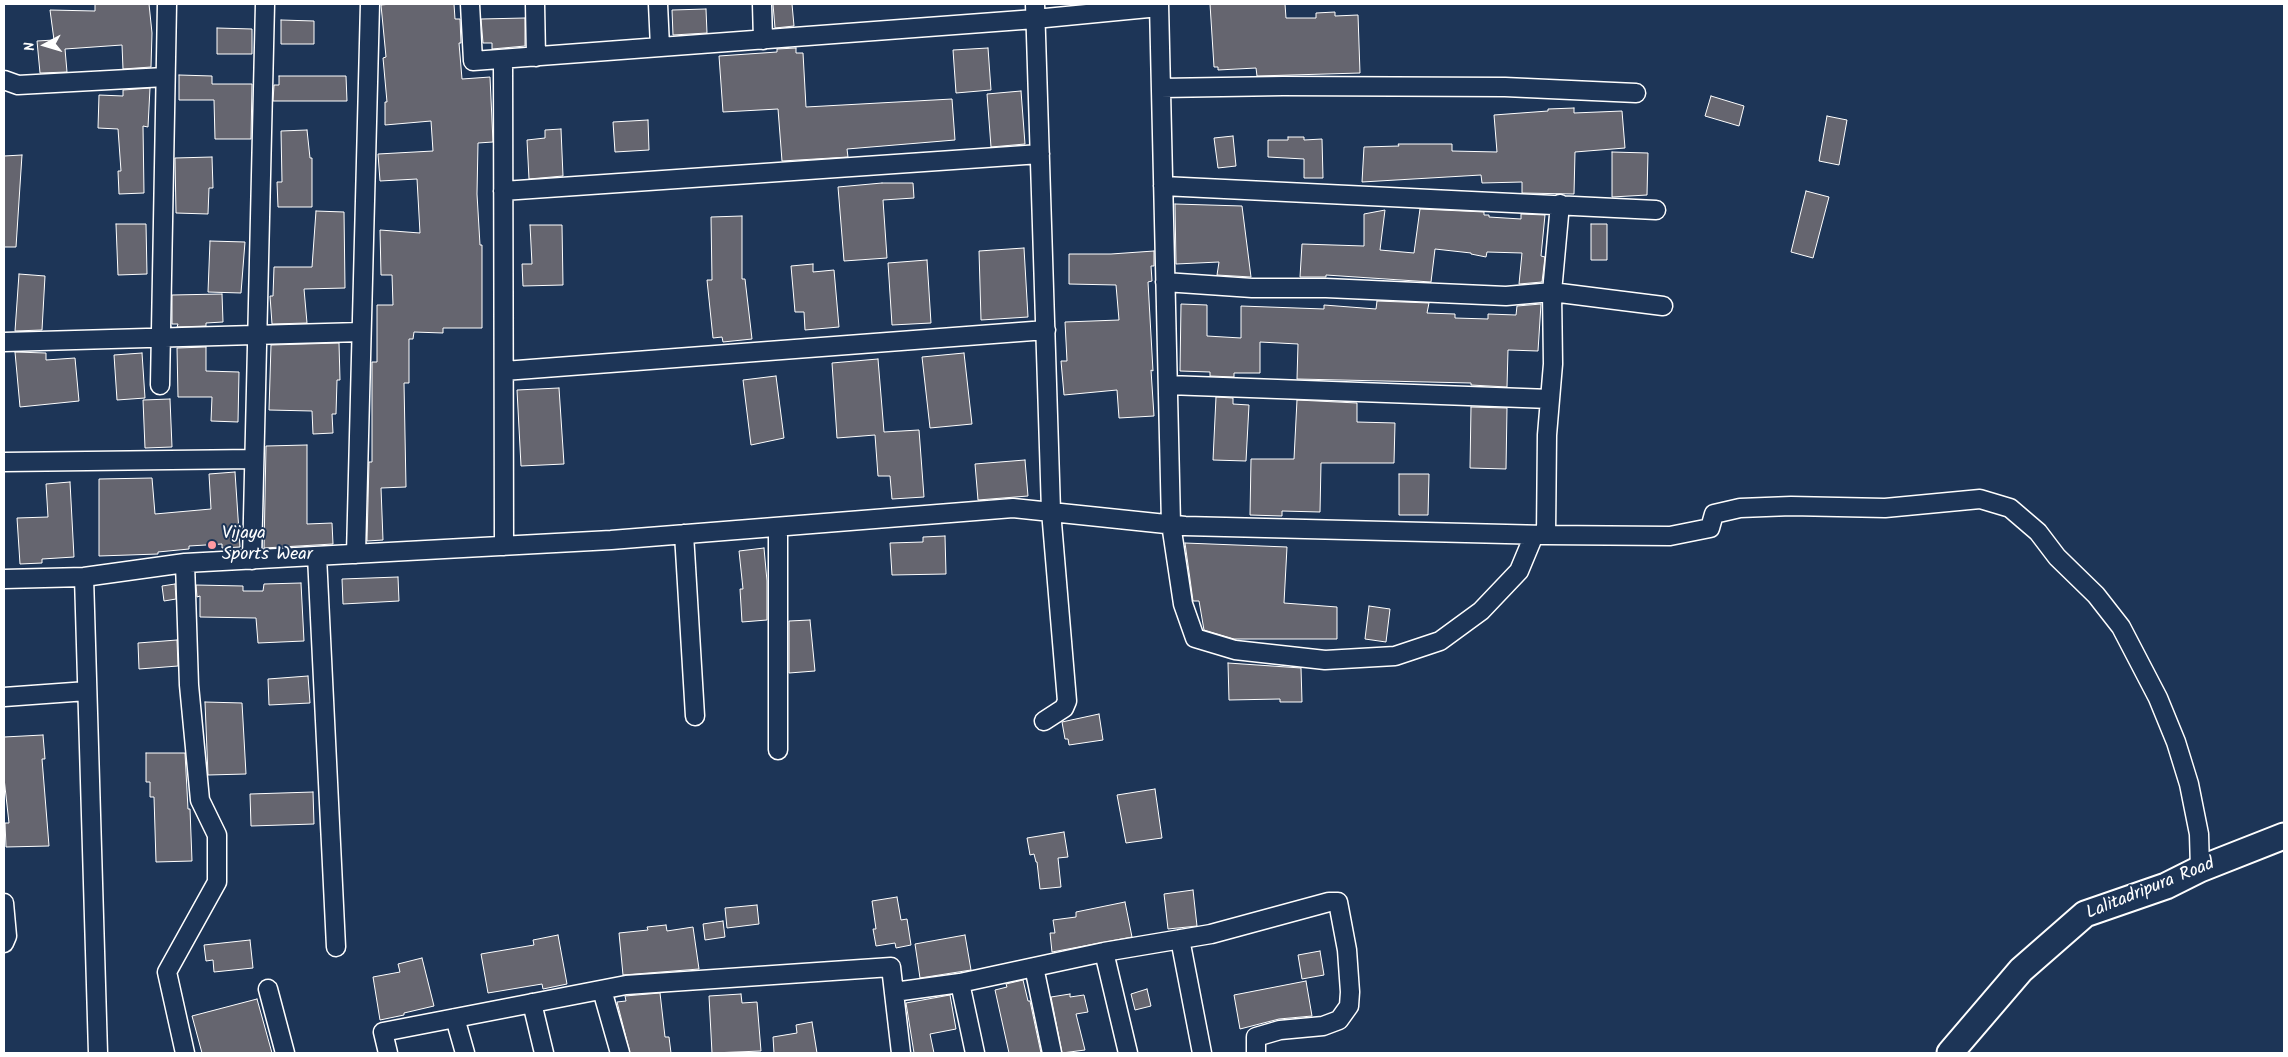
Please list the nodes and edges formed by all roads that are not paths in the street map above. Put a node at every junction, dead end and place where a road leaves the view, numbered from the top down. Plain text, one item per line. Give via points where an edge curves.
1 (167, 4) edge
2 (265, 4) edge
3 (370, 4) edge
4 (470, 4) edge
5 (535, 4) edge
6 (658, 4) edge
7 (762, 4) edge
8 (1159, 5) edge
9 (1035, 12) edge
10 (764, 40) junction
11 (660, 47) junction
12 (536, 57) junction
13 (503, 59) junction
14 (165, 77) junction
15 (4, 80) edge
16 (1161, 88) junction
17 (1636, 93) dead end
18 (1040, 154) junction
19 (1163, 186) junction
20 (503, 191) junction
21 (1560, 204) junction
22 (1656, 210) dead end
23 (1165, 282) junction
24 (1552, 292) junction
25 (1663, 306) dead end
26 (1046, 330) junction
27 (361, 332) junction
28 (257, 335) junction
29 (161, 338) junction
30 (4, 342) edge
31 (504, 372) junction
32 (160, 385) dead end
33 (1168, 385) junction
34 (1550, 399) junction
35 (254, 459) junction
36 (4, 462) edge
37 (1051, 511) junction
38 (1171, 524) junction
39 (778, 527) junction
40 (684, 534) junction
41 (1540, 535) junction
42 (504, 546) junction
43 (356, 554) junction
44 (317, 556) junction
45 (252, 560) junction
46 (186, 563) junction
47 (84, 577) junction
48 (4, 579) edge
49 (87, 691) junction
50 (4, 697) edge
51 (695, 716) dead end
52 (1044, 722) dead end
53 (778, 750) dead end
54 (2284, 836) edge
55 (2200, 869) junction
56 (4, 903) edge
57 (1180, 939) junction
58 (4, 943) edge
59 (336, 947) dead end
60 (1104, 952) junction
61 (1034, 967) junction
62 (960, 983) junction
63 (268, 989) dead end
64 (602, 990) junction
65 (894, 992) junction
66 (532, 1003) junction
67 (455, 1018) junction
68 (98, 1053) edge
69 (185, 1053) edge
70 (285, 1053) edge
71 (388, 1053) edge
72 (465, 1053) edge
73 (544, 1053) edge
74 (620, 1053) edge
75 (901, 1053) edge
76 (975, 1053) edge
77 (1052, 1053) edge
78 (1128, 1053) edge
79 (1202, 1053) edge
80 (1256, 1053) edge
81 (1950, 1053) edge

1 - 14 street
2 - 28 street
3 - 27 street
4 - 13 street via 473,61
5 - 12 street
6 - 11 street
7 - 10 street
8 - 9 street
8 - 16 street
9 - 10 street
9 - 18 street
10 - 11 street
11 - 12 street
12 - 13 street
13 - 20 street
14 - 15 street via 18,85
14 - 29 street
16 - 17 street via 1506,87
16 - 19 street
18 - 20 street
18 - 26 street
19 - 21 street
19 - 23 street
20 - 31 street
21 - 22 street
21 - 24 street
23 - 24 street via 1506,296
23 - 33 street
24 - 25 street
24 - 34 street
26 - 31 street
26 - 37 street
27 - 28 street
27 - 43 street
28 - 29 street
28 - 35 street
29 - 30 street
29 - 32 street
31 - 42 street
33 - 34 street
33 - 38 street
34 - 41 street
35 - 36 street
35 - 45 street
37 - 38 street
37 - 39 street via 1014,508
37 - 52 street via 1067,701 1064,708
38 - 41 street
38 - 41 street via 1183,604 1195,638 1235,650 1325,660 1395,656 1440,641 1481,611 1519,571
39 - 40 street
39 - 53 street
40 - 42 street
40 - 51 street
41 - 55 street via 1670,536 1710,528 1714,514 1740,508 1885,508 1980,498 2010,508 2038,532 2121,627 2158,698 2176,742 2200,834
42 - 43 street
43 - 44 street
44 - 45 street
44 - 59 street
45 - 46 street
46 - 47 street
46 - 69 street via 189,685 200,800 217,835 217,882 167,972
47 - 48 street
47 - 49 street
49 - 50 street
49 - 68 street
54 - 55 street, Lalitadripura Road
55 - 81 street, Lalitadripura Road via 2166,886 2085,914 2021,970
56 - 58 street via 7,936
57 - 60 street
57 - 79 street
57 - 80 street via 1338,902 1347,950 1349,1006 1339,1020 1322,1026 1280,1030 1256,1037
60 - 61 street
60 - 78 street
61 - 62 street
61 - 77 street
62 - 65 street
62 - 76 street
63 - 70 street
64 - 65 street via 626,985 892,967
64 - 66 street
64 - 74 street
65 - 75 street
66 - 67 street
66 - 73 street
67 - 71 street via 383,1032
67 - 72 street

